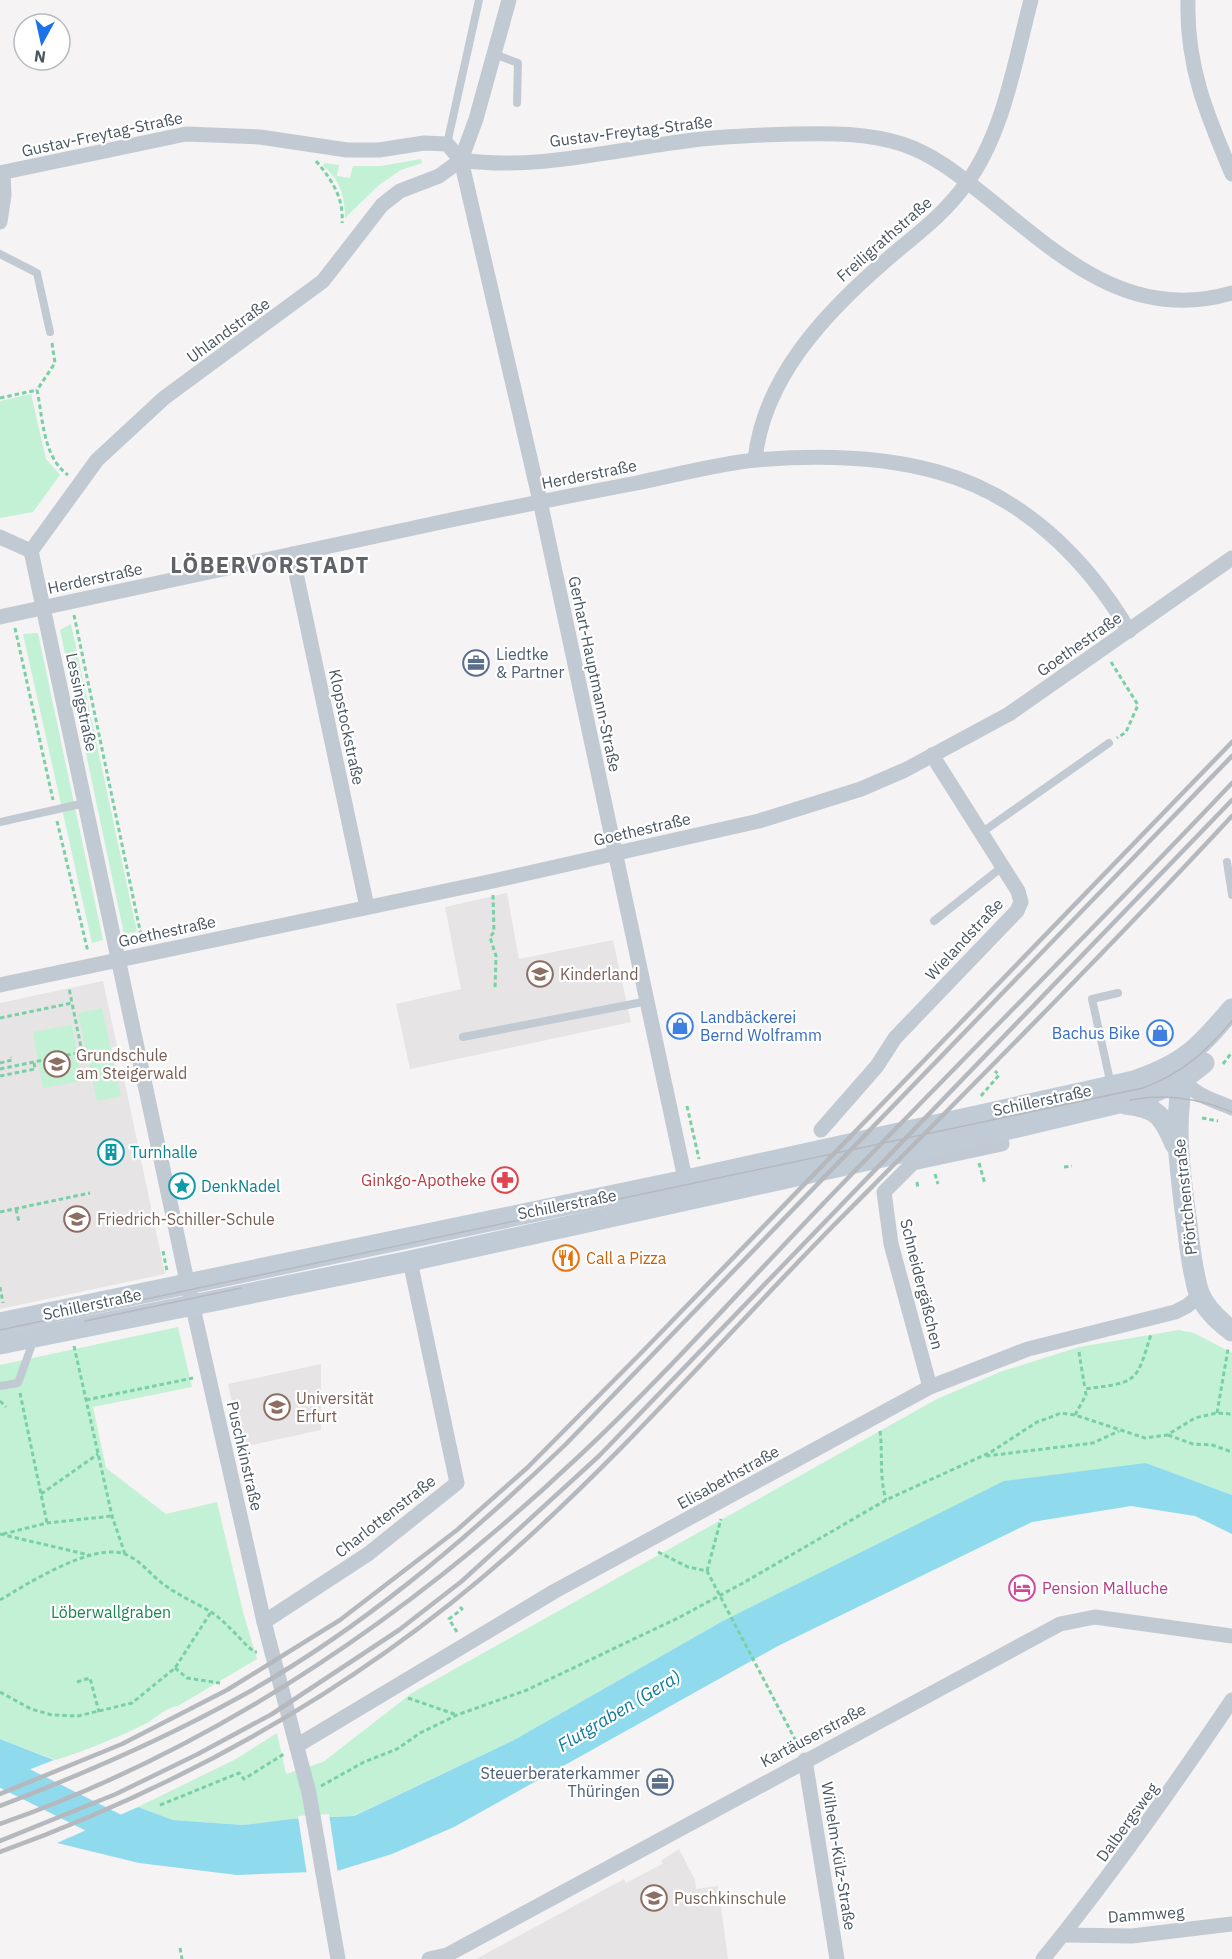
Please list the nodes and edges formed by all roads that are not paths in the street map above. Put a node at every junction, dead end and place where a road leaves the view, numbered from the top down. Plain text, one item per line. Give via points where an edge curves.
1 (479, 0) edge
2 (509, 0) edge
3 (1031, 0) edge
4 (1188, 0) edge
5 (494, 54) junction
6 (517, 103) dead end
7 (447, 144) junction
8 (461, 160) junction
9 (1, 173) edge
10 (1232, 174) edge
11 (968, 183) junction
12 (0, 222) edge
13 (0, 254) edge
14 (1232, 293) edge
15 (50, 332) road end
16 (755, 460) junction
17 (540, 501) junction
18 (0, 537) edge
19 (31, 550) junction
20 (292, 554) junction
21 (1232, 558) edge
22 (43, 608) junction
23 (6, 615) edge
24 (1129, 631) junction
25 (1109, 743) road end
26 (932, 755) junction
27 (85, 803) junction
28 (0, 822) edge
29 (981, 832) junction
30 (615, 853) junction
31 (1227, 862) dead end
32 (1002, 867) junction
33 (1232, 896) edge
34 (367, 907) junction
35 (934, 921) dead end
36 (118, 960) junction
37 (0, 985) edge
38 (1118, 993) dead end
39 (648, 1001) junction
40 (1232, 1009) edge
41 (463, 1038) dead end
42 (1199, 1058) junction
43 (1182, 1079) junction
44 (1115, 1095) junction
45 (1232, 1108) edge
46 (820, 1130) dead end
47 (999, 1131) junction
48 (1177, 1148) junction
49 (912, 1163) joint
50 (687, 1189) junction
51 (410, 1261) junction
52 (190, 1294) junction
53 (1200, 1295) junction
54 (2, 1314) edge
55 (1232, 1331) edge
56 (34, 1337) junction
57 (0, 1344) edge
58 (0, 1386) edge
59 (930, 1388) junction
60 (264, 1622) junction
61 (1232, 1636) edge
62 (1232, 1700) edge
63 (298, 1746) junction
64 (805, 1760) junction
65 (1232, 1924) edge
66 (1063, 1935) junction
67 (338, 1959) edge
68 (429, 1959) edge
69 (837, 1959) edge
70 (1043, 1959) edge

1 - 7 lane
2 - 5 street
3 - 11 street, Freiligrathstraße via 1000,110
4 - 10 street via 1189,51 1195,76
5 - 6 lane via 518,63
5 - 8 street
7 - 8 street
7 - 9 street, Gustav-Freytag-Straße via 347,150 260,137 186,134
8 - 11 street, Gustav-Freytag-Straße via 493,165 689,140 861,135 903,145 943,162
8 - 17 street, Gerhart-Hauptmann-Straße
8 - 19 street, Uhlandstraße via 439,176 400,191 382,205 323,281 164,398 97,460
9 - 12 street via 4,197
11 - 14 street, Gustav-Freytag-Straße via 1083,272 1113,287 1142,296 1183,299
11 - 16 street, Freiligrathstraße via 931,226 849,292 813,333 765,412
13 - 15 lane via 36,273
16 - 17 street, Herderstraße
16 - 24 street, Herderstraße via 884,462 938,472 983,489 1041,525 1079,559
17 - 20 street, Herderstraße
17 - 30 street, Gerhart-Hauptmann-Straße
18 - 19 street
19 - 22 street, Lessingstraße
20 - 22 street, Herderstraße
20 - 34 street, Klopstockstraße
21 - 24 street, Goethestraße
22 - 23 street, Herderstraße
22 - 27 street, Lessingstraße
24 - 26 street, Goethestraße via 1009,714
25 - 29 lane
26 - 29 street, Wielandstraße
26 - 30 street, Goethestraße via 861,789 808,807
27 - 28 lane
27 - 36 street, Lessingstraße
29 - 32 street, Wielandstraße
30 - 34 street, Goethestraße via 493,887
30 - 39 street, Gerhart-Hauptmann-Straße
31 - 33 lane
32 - 35 lane
32 - 46 street, Wielandstraße via 1018,891 1021,902 1017,911 895,1038 877,1066
34 - 36 street, Goethestraße
36 - 37 street, Goethestraße
36 - 52 street, Puschkinstraße
38 - 44 lane via 1092,999
39 - 41 lane
39 - 50 street, Gerhart-Hauptmann-Straße
40 - 42 main road
42 - 43 main road
42 - 44 main road, Schillerstraße via 1134,1081
43 - 44 main road via 1144,1097
43 - 45 street via 1196,1093
43 - 48 main road, Pförtchenstraße
44 - 47 main road, Schillerstraße
44 - 48 main road via 1152,1110 1165,1122
44 - 50 main road, Schillerstraße
47 - 49 street, Schillerstraße via 1002,1144
47 - 50 main road, Schillerstraße
48 - 53 main road, Pförtchenstraße
49 - 59 street, Schneidergäßchen via 884,1192 891,1244
50 - 51 main road, Schillerstraße
50 - 52 main road, Schillerstraße
51 - 52 main road, Schillerstraße
51 - 60 street, Charlottenstraße via 457,1483 368,1554
52 - 54 main road, Schillerstraße
52 - 56 main road, Schillerstraße
52 - 60 street, Puschkinstraße
53 - 55 main road, Pförtchenstraße
53 - 59 street, Elisabethstraße via 1175,1311 1028,1349
56 - 57 main road, Schillerstraße
56 - 58 lane via 18,1383
59 - 63 street, Elisabethstraße via 555,1591
60 - 63 street, Puschkinstraße
61 - 64 street, Kartäuserstraße via 1095,1617 1060,1624
62 - 66 street, Dalbergsweg via 1165,1799
63 - 67 street, Puschkinstraße
64 - 68 street, Kartäuserstraße via 447,1955
64 - 69 street, Wilhelm-Külz-Straße
65 - 66 street, Dammweg via 1132,1936
66 - 70 street, Dalbergsweg

